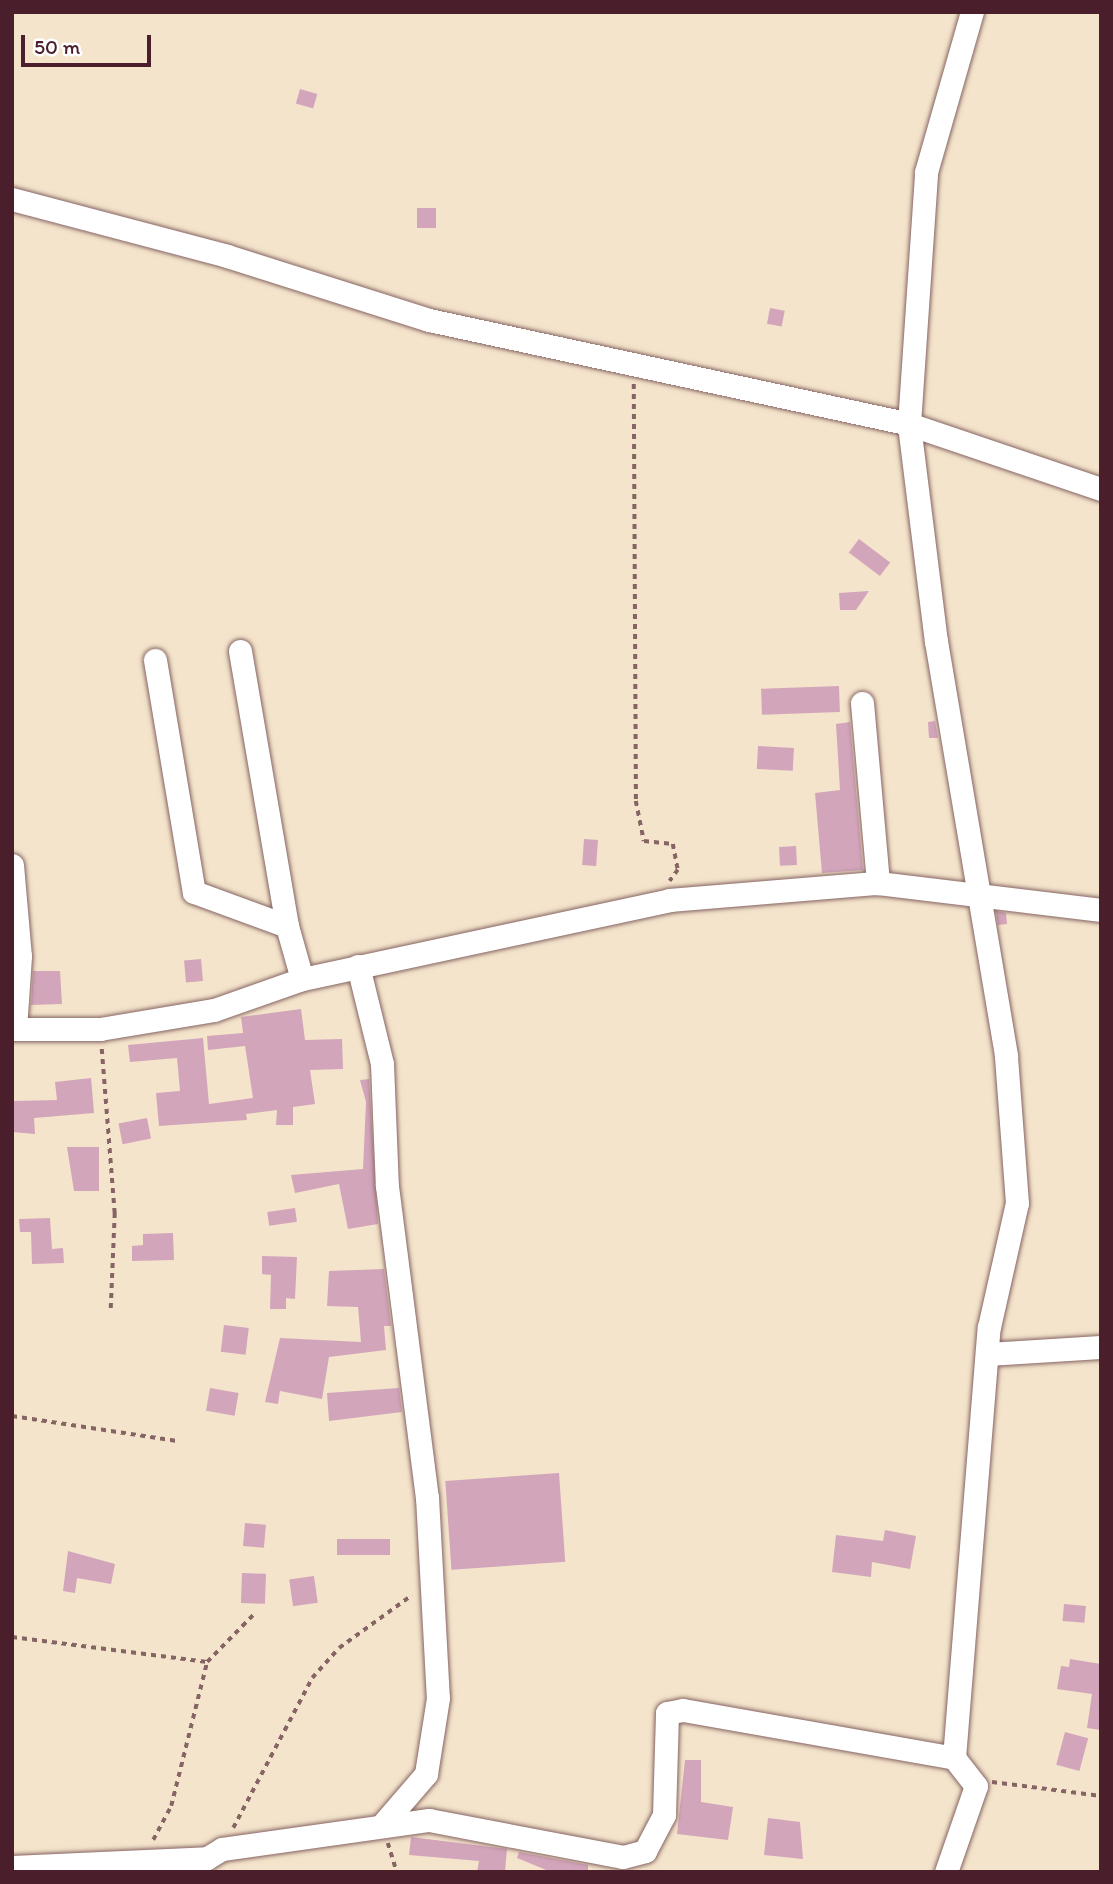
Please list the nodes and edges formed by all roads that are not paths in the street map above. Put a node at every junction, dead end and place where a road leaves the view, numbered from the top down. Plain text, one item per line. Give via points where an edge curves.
1 (972, 12) edge
2 (12, 199) edge
3 (909, 424) junction
4 (1101, 489) edge
5 (240, 651) dead end
6 (155, 660) dead end
7 (862, 703) dead end
8 (12, 865) edge
9 (878, 883) junction
10 (979, 892) junction
11 (14, 909) edge
12 (1101, 910) edge
13 (287, 926) junction
14 (358, 967) junction
15 (302, 979) junction
16 (13, 1029) edge
17 (1101, 1347) edge
18 (987, 1354) junction
19 (954, 1758) junction
20 (382, 1825) junction
21 (22, 1869) edge
22 (946, 1872) edge

1 - 3 street via 926,172
2 - 3 street via 226,256 354,301 634,367
3 - 4 street
3 - 10 street via 936,642
5 - 13 street
6 - 13 street via 194,892
7 - 9 street
8 - 11 street
9 - 10 street
9 - 14 street via 669,900
10 - 12 street
10 - 18 street via 1006,1055 1017,1203
11 - 16 street
13 - 15 street
14 - 15 street
14 - 20 street via 382,1064 387,1186 423,1456 438,1698 426,1774
15 - 16 street via 214,1010 100,1029
17 - 18 street
18 - 19 street
19 - 20 street via 682,1710 667,1713 664,1815 645,1851 623,1857 429,1820
19 - 22 street via 976,1786
20 - 21 street via 222,1849 207,1858

